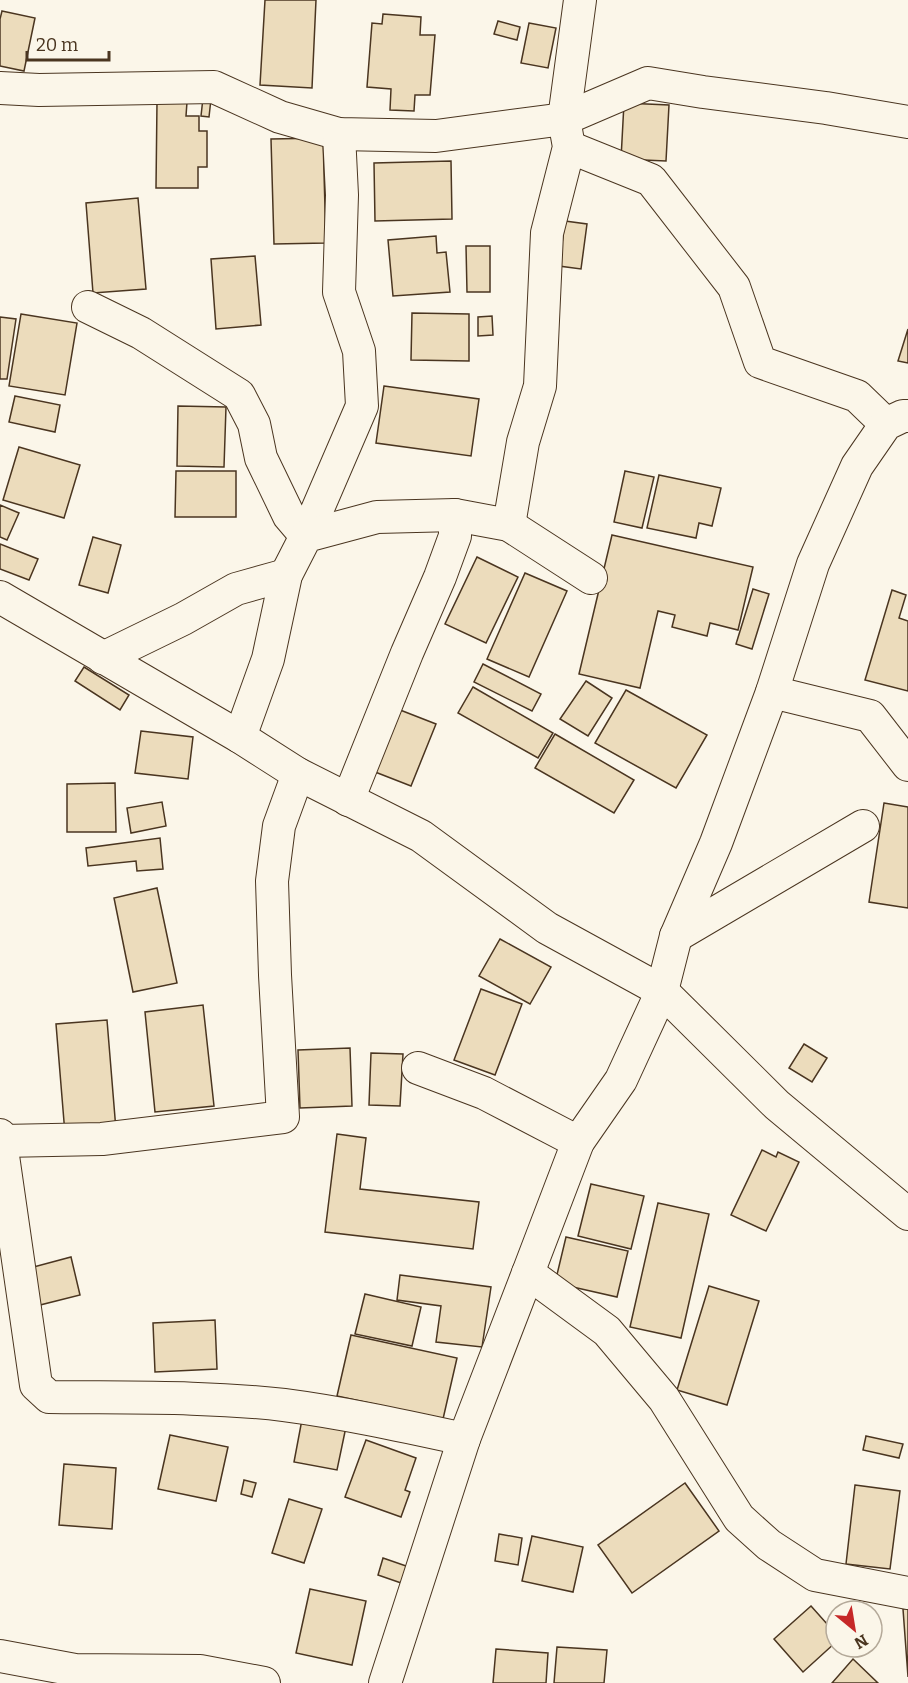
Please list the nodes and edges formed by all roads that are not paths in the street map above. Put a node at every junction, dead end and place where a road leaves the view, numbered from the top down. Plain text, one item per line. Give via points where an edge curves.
1 (580, 0) edge
2 (0, 88) edge
3 (908, 123) edge
4 (567, 133) junction
5 (339, 134) junction
6 (88, 307) dead end
7 (897, 420) edge
8 (455, 515) junction
9 (509, 525) junction
10 (306, 536) junction
11 (286, 575) junction
12 (591, 578) dead end
13 (0, 597) edge
14 (103, 658) junction
15 (772, 692) junction
16 (240, 737) junction
17 (908, 765) edge
18 (298, 774) junction
19 (348, 800) junction
20 (863, 826) dead end
21 (676, 936) junction
22 (662, 991) junction
23 (418, 1068) dead end
24 (1, 1138) edge
25 (578, 1142) junction
26 (908, 1214) edge
27 (528, 1273) junction
28 (464, 1439) junction
29 (908, 1593) edge
30 (0, 1656) edge
31 (264, 1683) edge
32 (385, 1683) edge

1 - 4 street
2 - 5 street via 214,87 280,117
3 - 4 street via 648,82
4 - 5 street
4 - 7 street via 651,180 734,287 760,362 857,396
4 - 9 street via 547,233 540,386 523,441
5 - 10 street via 339,292 359,351 362,406
6 - 10 street via 141,333 239,395 254,424 261,458 289,516
7 - 15 street via 857,466 813,564
8 - 9 street
8 - 10 street via 377,517
8 - 19 street via 455,536 441,577
9 - 12 street
10 - 11 street
11 - 14 street via 236,589
11 - 16 street via 268,659
13 - 14 street
14 - 16 street
15 - 17 street via 870,716
15 - 21 street via 716,843
16 - 18 street
18 - 19 street
18 - 24 street via 279,826 272,880 283,1117 102,1139
19 - 22 street via 421,836 547,928
20 - 21 street
21 - 22 street
22 - 25 street via 621,1080
22 - 26 street via 777,1105
23 - 25 street via 484,1093
24 - 28 street via 36,1385 49,1397 281,1405 351,1414
25 - 27 street
27 - 28 street
27 - 29 street via 607,1331 664,1399 739,1518 769,1545 815,1575
28 - 32 street
30 - 31 street via 75,1670 200,1671

